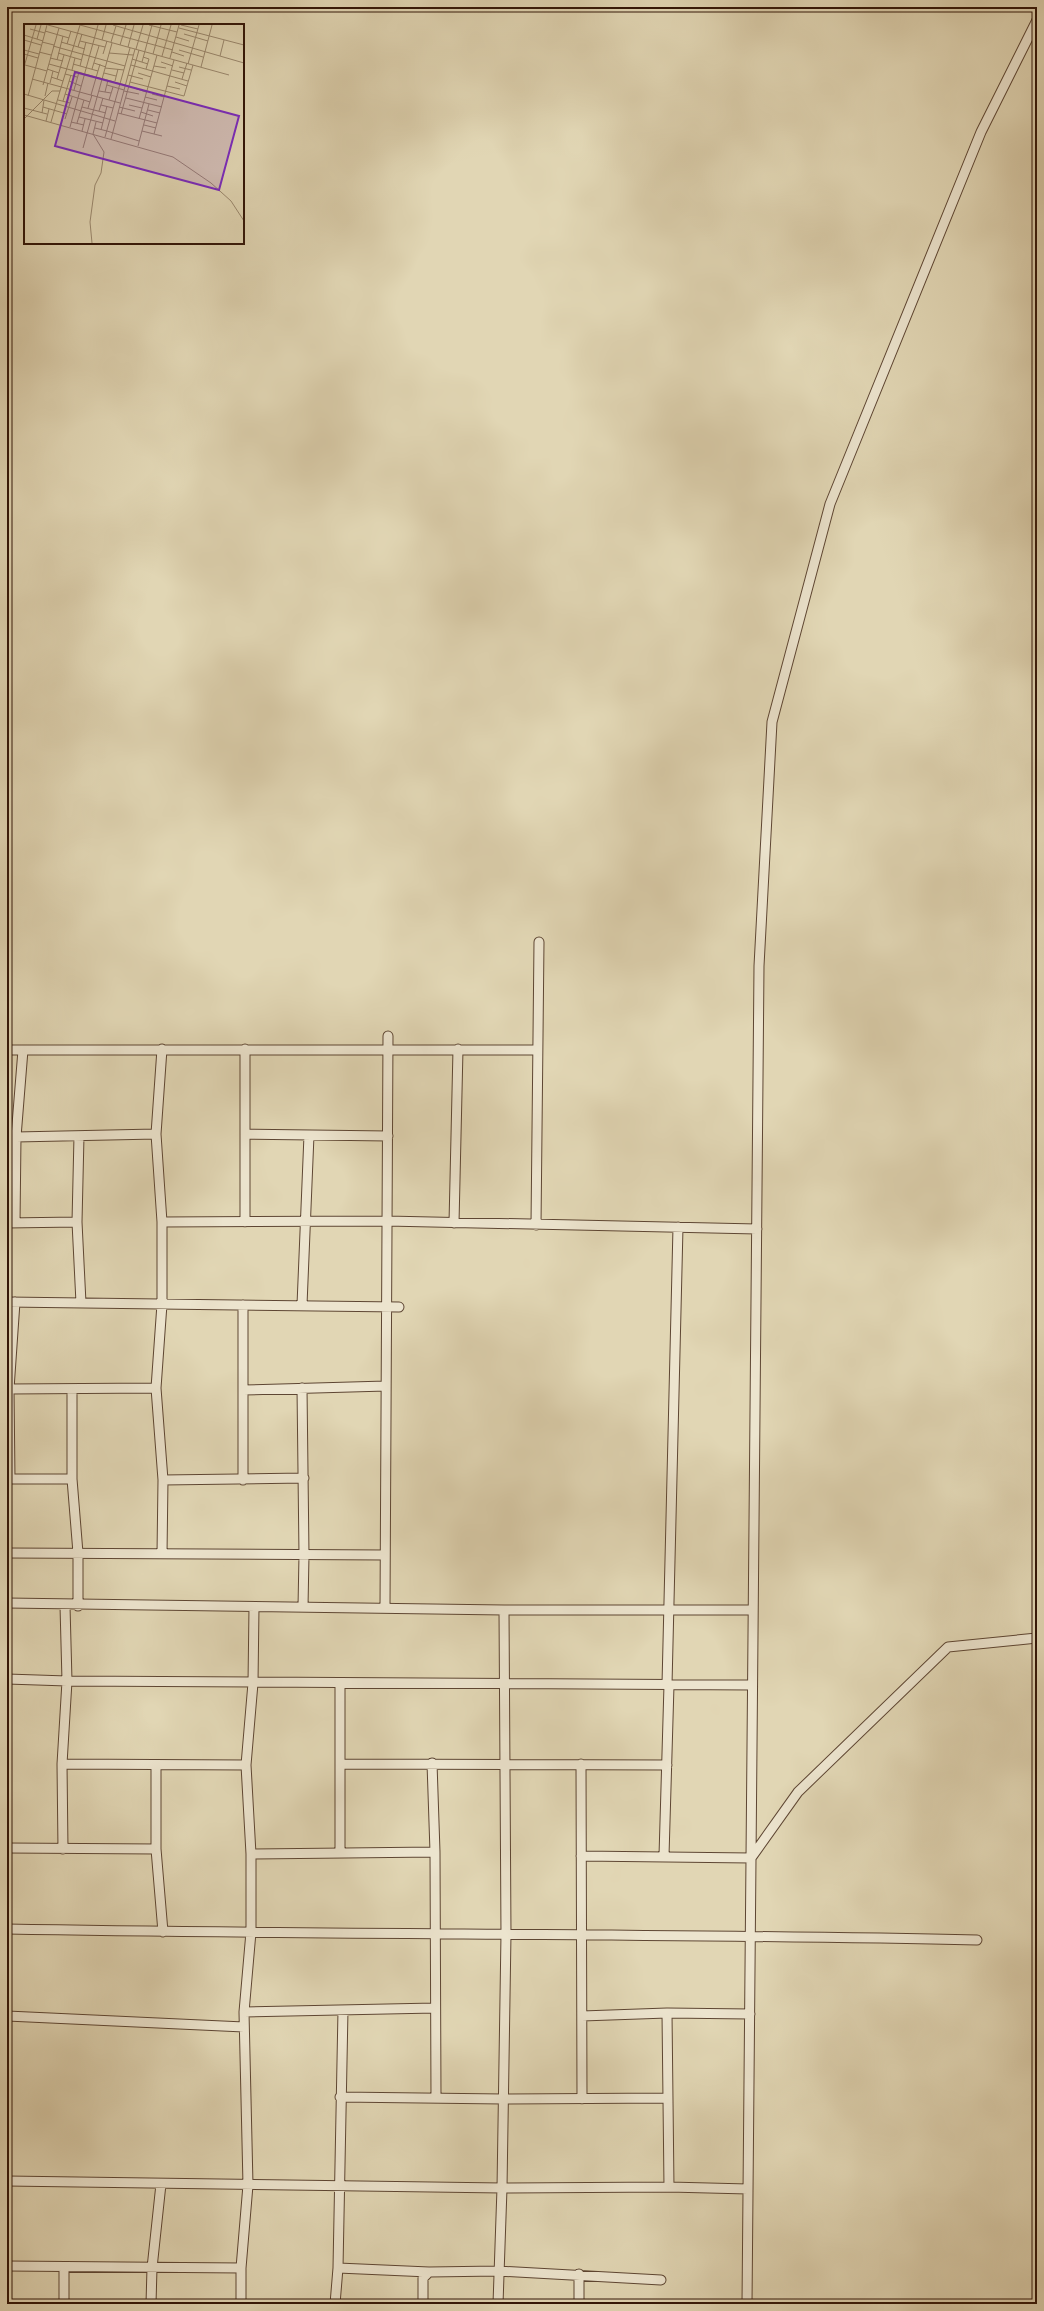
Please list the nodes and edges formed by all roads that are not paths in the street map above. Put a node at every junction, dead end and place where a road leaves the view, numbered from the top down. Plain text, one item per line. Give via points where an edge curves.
1 (1037, 20) edge
2 (539, 942) dead end
3 (388, 1036) dead end
4 (162, 1049) junction
5 (245, 1049) junction
6 (388, 1049) junction
7 (458, 1049) junction
8 (7, 1050) edge
9 (23, 1050) junction
10 (537, 1050) junction
11 (156, 1134) junction
12 (245, 1134) junction
13 (309, 1135) junction
14 (79, 1136) junction
15 (388, 1136) junction
16 (16, 1137) junction
17 (76, 1222) junction
18 (162, 1222) junction
19 (245, 1222) junction
20 (306, 1222) junction
21 (387, 1222) junction
22 (11, 1223) edge
23 (454, 1223) junction
24 (536, 1225) junction
25 (678, 1227) junction
26 (757, 1229) junction
27 (11, 1302) edge
28 (81, 1303) junction
29 (162, 1304) junction
30 (243, 1305) junction
31 (302, 1305) junction
32 (387, 1306) junction
33 (399, 1307) dead end
34 (386, 1386) junction
35 (156, 1388) junction
36 (302, 1388) junction
37 (9, 1389) junction
38 (72, 1389) junction
39 (243, 1390) junction
40 (304, 1478) junction
41 (8, 1479) edge
42 (72, 1479) junction
43 (163, 1480) junction
44 (243, 1480) junction
45 (7, 1553) edge
46 (78, 1553) junction
47 (162, 1554) junction
48 (304, 1555) junction
49 (386, 1555) junction
50 (7, 1603) edge
51 (65, 1606) junction
52 (78, 1606) junction
53 (254, 1607) junction
54 (303, 1607) junction
55 (385, 1608) junction
56 (504, 1610) junction
57 (669, 1610) junction
58 (753, 1610) junction
59 (1037, 1638) edge
60 (7, 1679) edge
61 (67, 1682) junction
62 (253, 1682) junction
63 (340, 1683) junction
64 (504, 1683) junction
65 (668, 1685) junction
66 (751, 1685) junction
67 (432, 1763) junction
68 (505, 1763) junction
69 (62, 1764) junction
70 (340, 1764) junction
71 (581, 1764) junction
72 (156, 1765) junction
73 (246, 1765) junction
74 (667, 1765) junction
75 (7, 1848) edge
76 (156, 1848) junction
77 (64, 1850) junction
78 (435, 1852) junction
79 (340, 1853) junction
80 (251, 1854) junction
81 (581, 1856) junction
82 (664, 1856) junction
83 (751, 1858) junction
84 (7, 1929) edge
85 (163, 1932) junction
86 (251, 1932) junction
87 (434, 1933) junction
88 (506, 1934) junction
89 (581, 1934) junction
90 (750, 1935) junction
91 (977, 1940) dead end
92 (435, 2008) junction
93 (343, 2010) junction
94 (244, 2012) junction
95 (667, 2013) junction
96 (750, 2014) junction
97 (7, 2016) edge
98 (582, 2016) junction
99 (244, 2027) junction
100 (340, 2097) junction
101 (436, 2098) junction
102 (668, 2098) junction
103 (503, 2099) junction
104 (582, 2099) junction
105 (7, 2181) edge
106 (161, 2184) junction
107 (248, 2185) junction
108 (340, 2186) junction
109 (669, 2187) junction
110 (502, 2188) junction
111 (748, 2189) junction
112 (7, 2266) edge
113 (64, 2268) junction
114 (152, 2268) junction
115 (241, 2268) junction
116 (338, 2268) junction
117 (498, 2271) junction
118 (429, 2272) junction
119 (579, 2274) junction
120 (661, 2280) dead end
121 (64, 2304) edge
122 (151, 2304) edge
123 (241, 2304) edge
124 (335, 2304) edge
125 (423, 2304) edge
126 (498, 2304) edge
127 (579, 2304) edge
128 (747, 2304) edge

1 - 26 street via 981,132 830,504 772,722 759,966
2 - 10 street
3 - 6 street
4 - 5 street
4 - 9 street
4 - 11 street
5 - 6 street
5 - 12 street
6 - 7 street
6 - 15 street
7 - 10 street
7 - 23 street
8 - 9 street
9 - 16 street
10 - 24 street
11 - 14 street
11 - 18 street
12 - 13 street
12 - 19 street
13 - 15 street
13 - 20 street
14 - 16 street
14 - 17 street
15 - 21 street
16 - 22 street
17 - 22 street
17 - 28 street
18 - 19 street
18 - 29 street
19 - 20 street
20 - 21 street
20 - 31 street
21 - 23 street
21 - 32 street
23 - 24 street
24 - 25 street
25 - 26 street
25 - 57 street
26 - 58 street
27 - 28 street
27 - 37 street
28 - 29 street
29 - 30 street
29 - 35 street
30 - 31 street
30 - 39 street
31 - 32 street
32 - 33 street
32 - 34 street
34 - 36 street
34 - 49 street
35 - 38 street
35 - 43 street
36 - 39 street
36 - 40 street
37 - 38 street
37 - 41 street
38 - 42 street
39 - 44 street
40 - 44 street
40 - 48 street
41 - 42 street
42 - 46 street
43 - 44 street
43 - 47 street
45 - 46 street
46 - 47 street
46 - 52 street
47 - 48 street
48 - 49 street
48 - 54 street
49 - 55 street
50 - 51 street
51 - 52 street
51 - 61 street
52 - 53 street
53 - 54 street
53 - 62 street
54 - 55 street
55 - 56 street
56 - 57 street
56 - 64 street
57 - 58 street
57 - 65 street
58 - 66 street
59 - 83 street via 948,1646 798,1792
60 - 61 street
61 - 62 street
61 - 69 street
62 - 63 street
62 - 73 street
63 - 64 street
63 - 70 street
64 - 65 street
64 - 68 street
65 - 66 street
65 - 74 street
66 - 83 street
67 - 68 street
67 - 70 street
67 - 78 street
68 - 71 street
68 - 88 street
69 - 72 street
69 - 77 street
70 - 79 street
71 - 74 street
71 - 81 street
72 - 73 street
72 - 76 street
73 - 80 street
74 - 82 street
75 - 77 street
76 - 77 street
76 - 85 street
78 - 79 street
78 - 87 street
79 - 80 street
80 - 86 street
81 - 82 street
81 - 89 street
82 - 83 street
83 - 90 street
84 - 85 street
85 - 86 street
86 - 87 street
86 - 94 street
87 - 88 street
87 - 92 street
88 - 89 street
88 - 103 street
89 - 90 street
89 - 98 street
90 - 91 street
90 - 96 street
92 - 93 street
92 - 101 street
93 - 94 street
93 - 100 street
94 - 99 street
95 - 96 street
95 - 98 street
95 - 102 street
96 - 111 street
97 - 99 street
98 - 104 street
99 - 107 street
100 - 101 street
100 - 108 street
101 - 103 street
102 - 104 street
102 - 109 street
103 - 104 street
103 - 110 street
105 - 106 street
106 - 107 street
106 - 114 street
107 - 108 street
107 - 115 street
108 - 110 street
108 - 116 street
109 - 110 street
109 - 111 street
110 - 117 street
111 - 128 street
112 - 113 street
113 - 114 street
113 - 121 street
114 - 115 street
114 - 122 street
115 - 123 street
116 - 118 street
116 - 124 street
117 - 118 street
117 - 119 street
117 - 126 street
118 - 125 street via 423,2278
119 - 120 street
119 - 127 street

